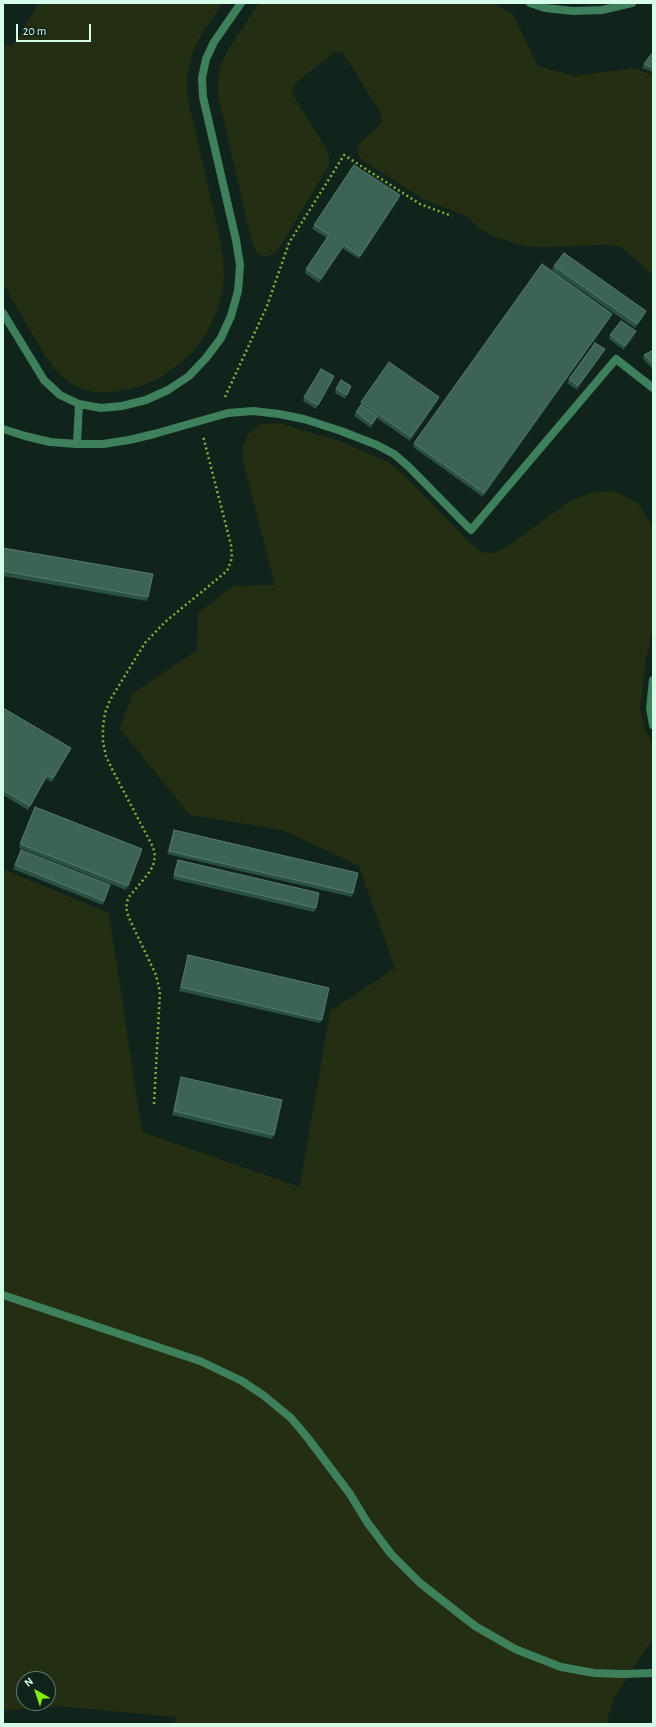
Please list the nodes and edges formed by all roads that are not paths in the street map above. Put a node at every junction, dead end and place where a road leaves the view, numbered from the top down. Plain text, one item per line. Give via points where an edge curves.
1 (241, 3) edge
2 (530, 3) edge
3 (632, 3) edge
4 (3, 313) edge
5 (653, 388) edge
6 (79, 404) junction
7 (3, 429) edge
8 (76, 444) junction
9 (653, 680) edge
10 (653, 725) edge
11 (3, 1294) edge
12 (653, 1673) edge

1 - 6 street via 214,42 202,78 203,97 240,265 238,291 231,316 221,338 206,358 189,376 168,390 146,400 122,406 101,408
2 - 3 street via 545,8 573,11 602,10
4 - 6 street via 44,380 60,395
5 - 8 street via 616,359 471,530 394,454 377,445 312,422 279,414 253,411 228,414 129,440 103,444
6 - 8 street
7 - 8 street via 31,438
9 - 10 street via 650,708
11 - 12 street via 200,1361 242,1381 263,1395 291,1418 303,1432 391,1554 420,1583 475,1626 515,1649 561,1667 594,1673

